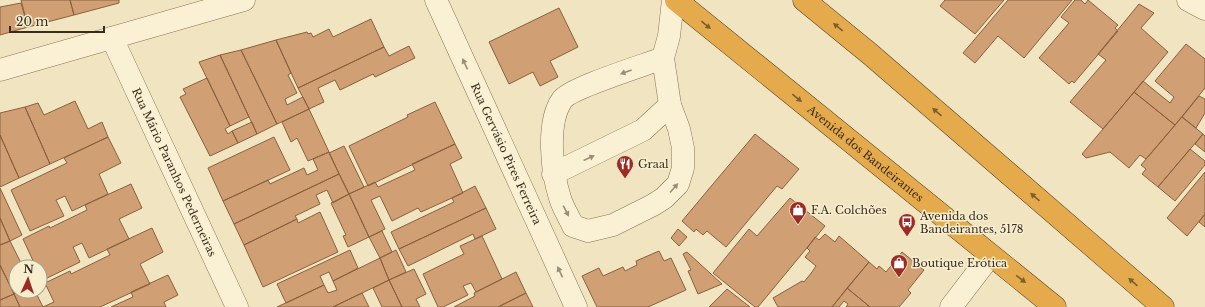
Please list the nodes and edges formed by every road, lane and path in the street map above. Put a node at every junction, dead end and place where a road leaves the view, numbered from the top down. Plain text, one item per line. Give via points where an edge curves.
1 (244, 0) edge
2 (436, 0) edge
3 (673, 0) edge
4 (676, 0) edge
5 (804, 0) edge
6 (1188, 0) edge
7 (1205, 9) edge
8 (112, 38) junction
9 (663, 58) junction
10 (0, 70) edge
11 (670, 105) junction
12 (553, 174) junction
13 (990, 256) junction
14 (237, 307) edge
15 (576, 307) edge
16 (951, 307) edge
17 (1055, 307) edge
18 (1163, 307) edge

1 - 8 street
15 -> 2 street, Rua Gervásio Pires Ferreira
3 - 9 street via 669,36
4 -> 13 highway, Avenida dos Bandeirantes
18 -> 5 highway
6 - 7 street
8 - 10 street
8 - 14 street, Rua Mário Paranhos Pederneiras
9 - 11 street
9 -> 12 street via 580,89 562,99 552,124
12 -> 11 street via 643,130
12 -> 11 street via 560,200 573,226 588,231 613,225 653,205 678,184 683,168 679,129
13 - 16 street
13 -> 17 highway, Avenida dos Bandeirantes

